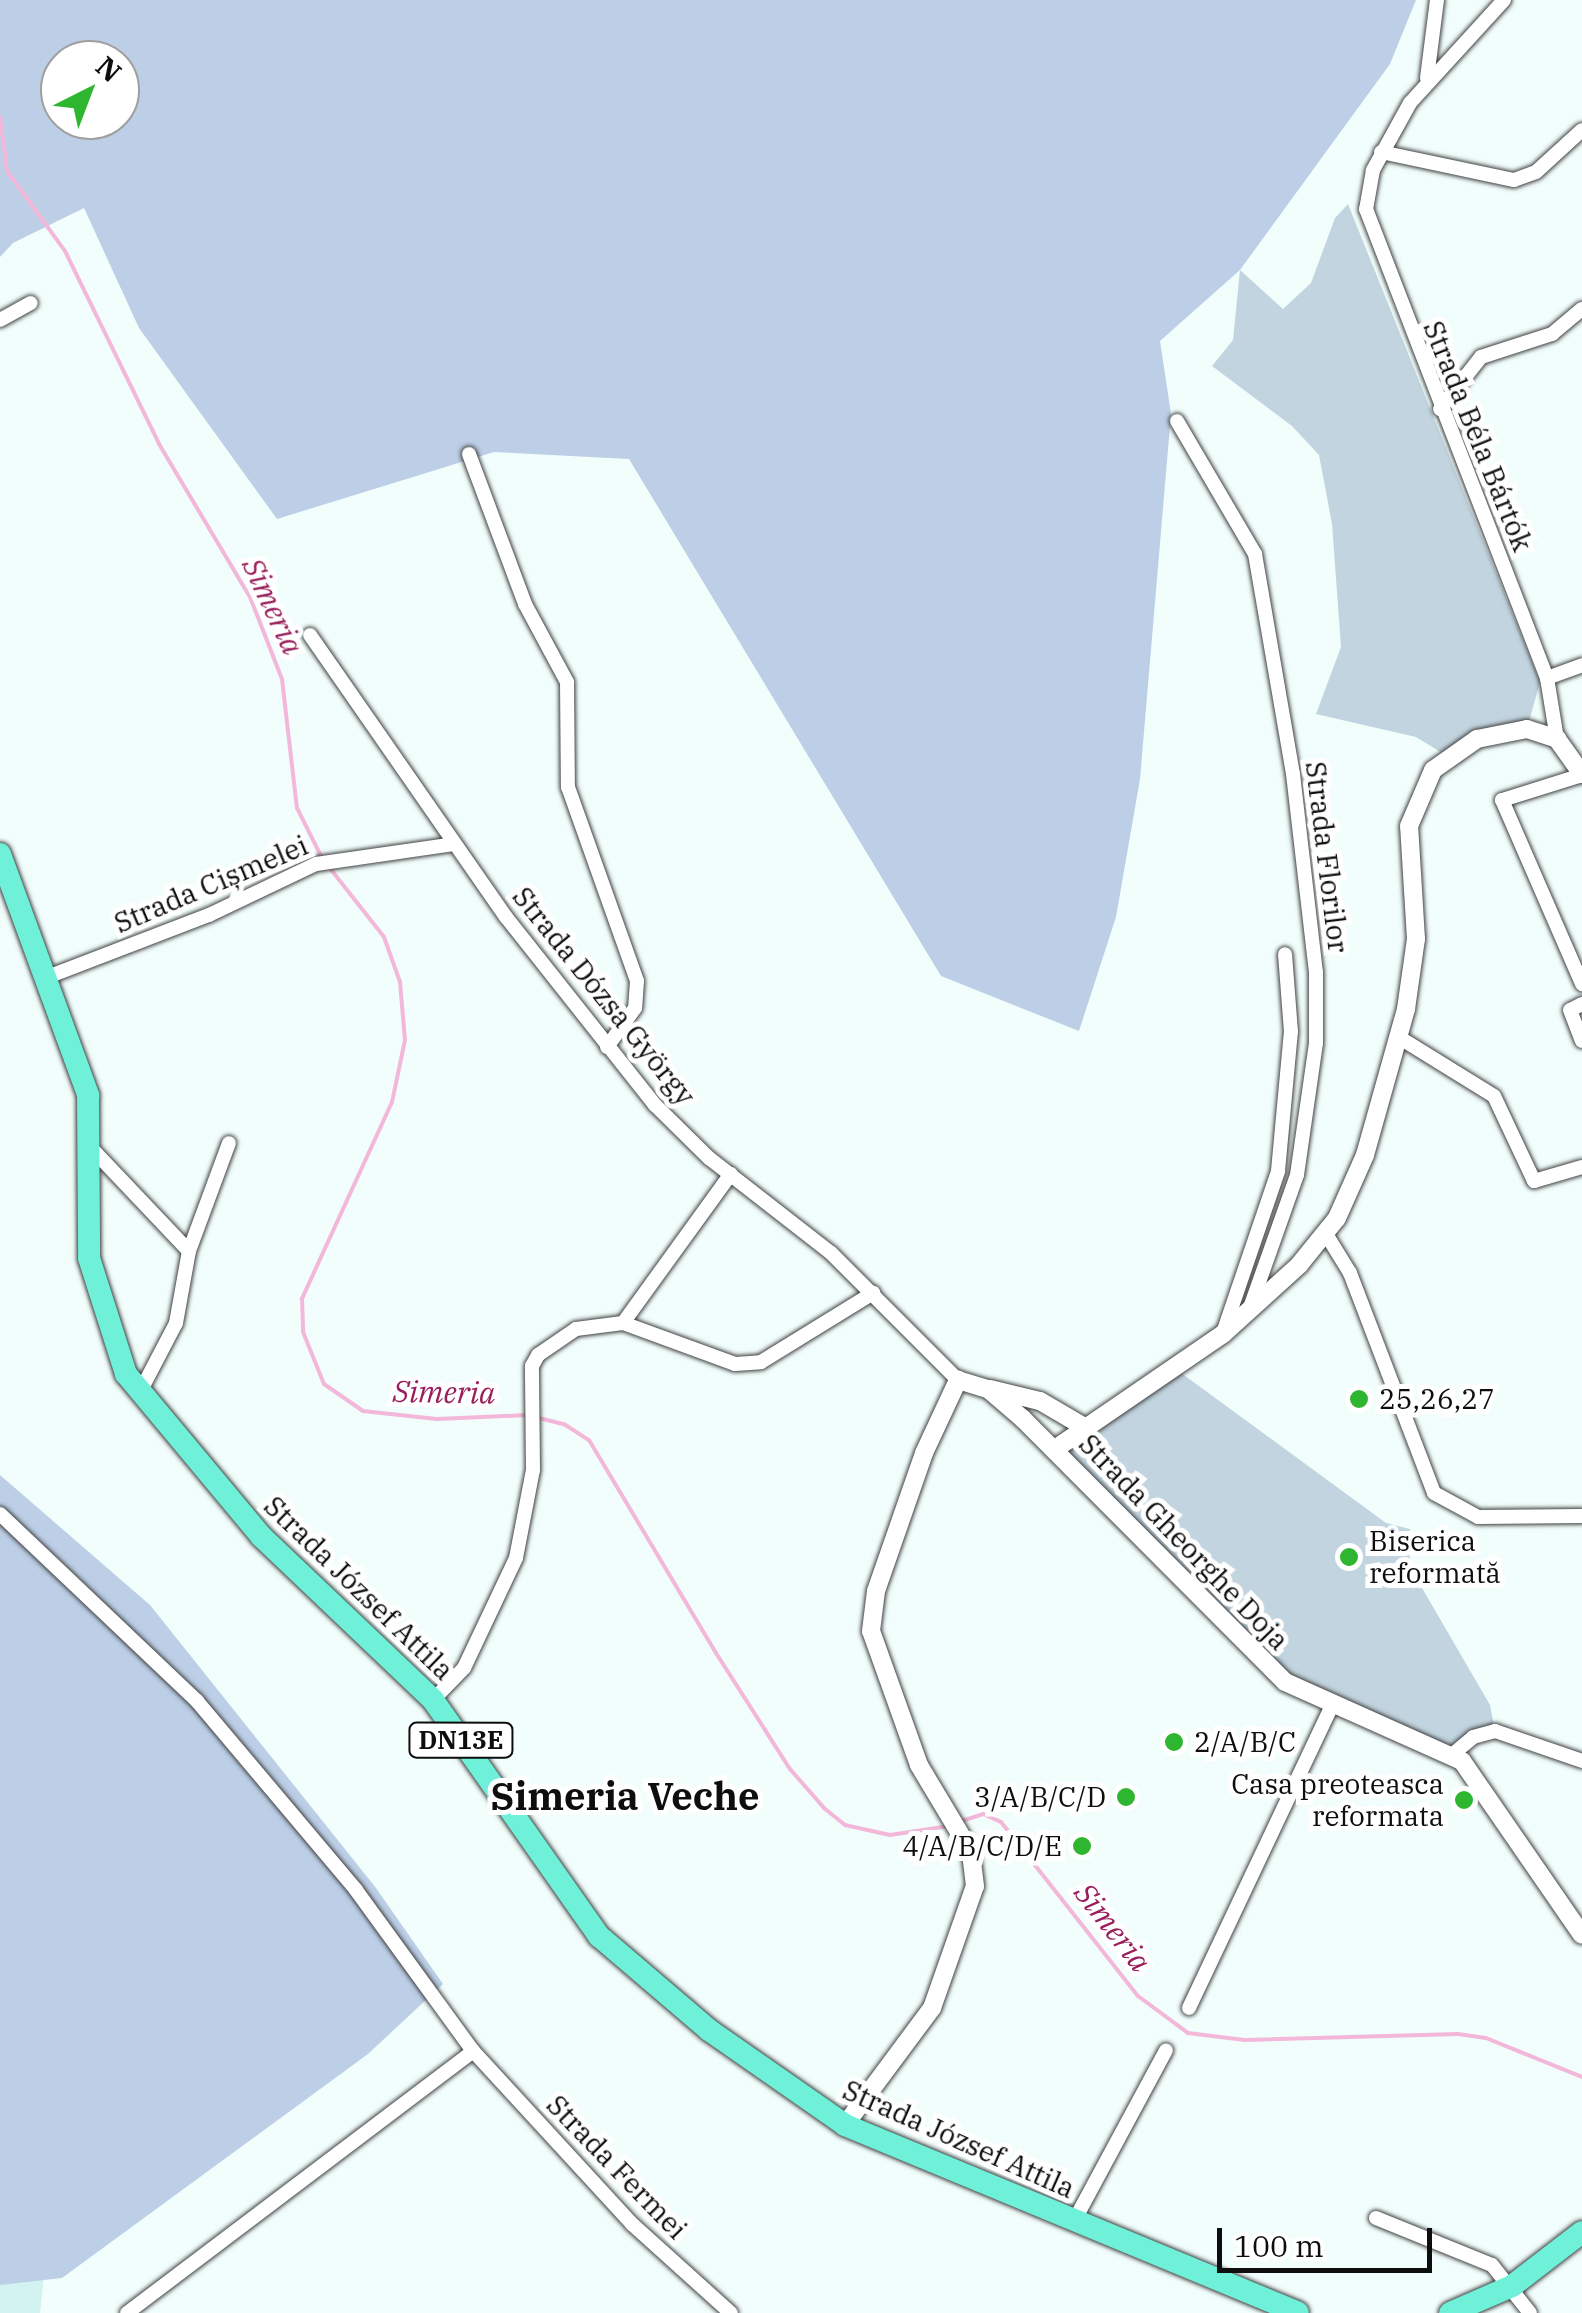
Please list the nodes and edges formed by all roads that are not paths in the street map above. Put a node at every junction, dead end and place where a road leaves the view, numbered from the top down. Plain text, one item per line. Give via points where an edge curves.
1 (1437, 0) edge
2 (1504, 0) edge
3 (1426, 80) junction
4 (1582, 130) edge
5 (1381, 152) junction
6 (31, 303) dead end
7 (1582, 309) edge
8 (0, 320) edge
9 (1440, 409) junction
10 (1177, 421) dead end
11 (470, 454) dead end
12 (310, 635) dead end
13 (1582, 665) edge
14 (1547, 678) junction
15 (1556, 738) junction
16 (1577, 753) edge
17 (1582, 775) edge
18 (454, 844) junction
19 (0, 854) edge
20 (1285, 954) dead end
21 (50, 976) junction
22 (1582, 984) edge
23 (1582, 1004) edge
24 (1400, 1038) junction
25 (1582, 1041) edge
26 (606, 1048) junction
27 (229, 1143) dead end
28 (93, 1150) junction
29 (1582, 1167) edge
30 (731, 1174) junction
31 (1326, 1234) junction
32 (189, 1251) junction
33 (873, 1294) junction
34 (1248, 1314) junction
35 (624, 1323) junction
36 (1223, 1334) junction
37 (958, 1380) junction
38 (988, 1389) junction
39 (140, 1392) junction
40 (1080, 1426) junction
41 (1055, 1449) junction
42 (0, 1514) edge
43 (1582, 1516) edge
44 (433, 1700) junction
45 (1332, 1705) junction
46 (1453, 1754) junction
47 (1582, 1761) edge
48 (1582, 1935) edge
49 (1189, 2008) dead end
50 (1166, 2050) dead end
51 (473, 2052) junction
52 (845, 2125) junction
53 (1376, 2218) dead end
54 (1073, 2222) junction
55 (1582, 2232) edge
56 (1512, 2286) junction
57 (128, 2313) edge
58 (730, 2313) edge
59 (1298, 2313) edge
60 (1450, 2313) edge
61 (1530, 2313) edge

1 - 3 street
2 - 3 street
3 - 5 street, Strada Béla Bártók
4 - 5 street via 1536,172 1514,180
5 - 9 street, Strada Béla Bártók via 1366,209
6 - 8 street
7 - 9 street via 1552,334 1481,357
9 - 14 street, Strada Béla Bártók
10 - 34 street, Strada Florilor via 1255,554 1293,774 1316,972 1316,1044 1297,1176
11 - 26 street via 525,604 567,682 568,787 638,981 636,1008
12 - 18 street, Strada Dózsa György
13 - 14 street
14 - 15 street, Strada Béla Bártók
15 - 16 street
15 - 24 street via 1527,729 1488,735 1448,756 1419,791 1408,844 1415,953
16 - 17 street
17 - 22 street via 1502,800
18 - 21 street, Strada Cișmelei via 316,864 209,916
18 - 26 street, Strada Dózsa György
19 - 21 main road, Strada József Attila / DN13E
20 - 36 street, Strada Florilor via 1291,1032 1278,1172
21 - 28 main road, Strada József Attila / DN13E via 88,1096
23 - 25 street via 1570,1010
24 - 29 street via 1494,1096 1534,1181
24 - 31 street via 1365,1154
26 - 30 street, Strada Dózsa György via 664,1115
27 - 32 street
28 - 32 street
28 - 39 main road, Strada József Attila / DN13E via 89,1258 115,1352
30 - 33 street, Strada Dózsa György
30 - 35 street
31 - 34 street
31 - 43 street via 1350,1273 1425,1477 1445,1504 1504,1521
32 - 39 street via 176,1323
33 - 35 street via 775,1356 747,1364
33 - 37 street, Strada Dózsa György
34 - 36 street
35 - 44 street via 576,1328 532,1366 533,1470 516,1558 464,1668
36 - 40 street
37 - 38 street, Strada Gheorghe Doja
37 - 52 street via 924,1453 876,1591 871,1631 900,1722 975,1863 975,1886 940,1993
38 - 40 street via 1040,1401
38 - 41 street, Strada Gheorghe Doja
39 - 44 main road, Strada József Attila / DN13E via 260,1536
40 - 41 street
41 - 45 street, Strada Gheorghe Doja via 1248,1652 1285,1682
42 - 51 street, Strada Fermei via 227,1734 356,1890
44 - 52 main road, Strada József Attila / DN13E via 610,1948 709,2030
45 - 46 street, Strada Gheorghe Doja
45 - 49 street
46 - 47 street via 1473,1737 1496,1732
46 - 48 street, Strada Gheorghe Doja
50 - 54 street
51 - 57 street
51 - 58 street, Strada Fermei via 624,2216
52 - 54 main road, Strada József Attila / DN13E
53 - 56 street via 1484,2261
54 - 59 main road, Strada József Attila / DN13E
55 - 56 main road
56 - 60 main road
56 - 61 street

